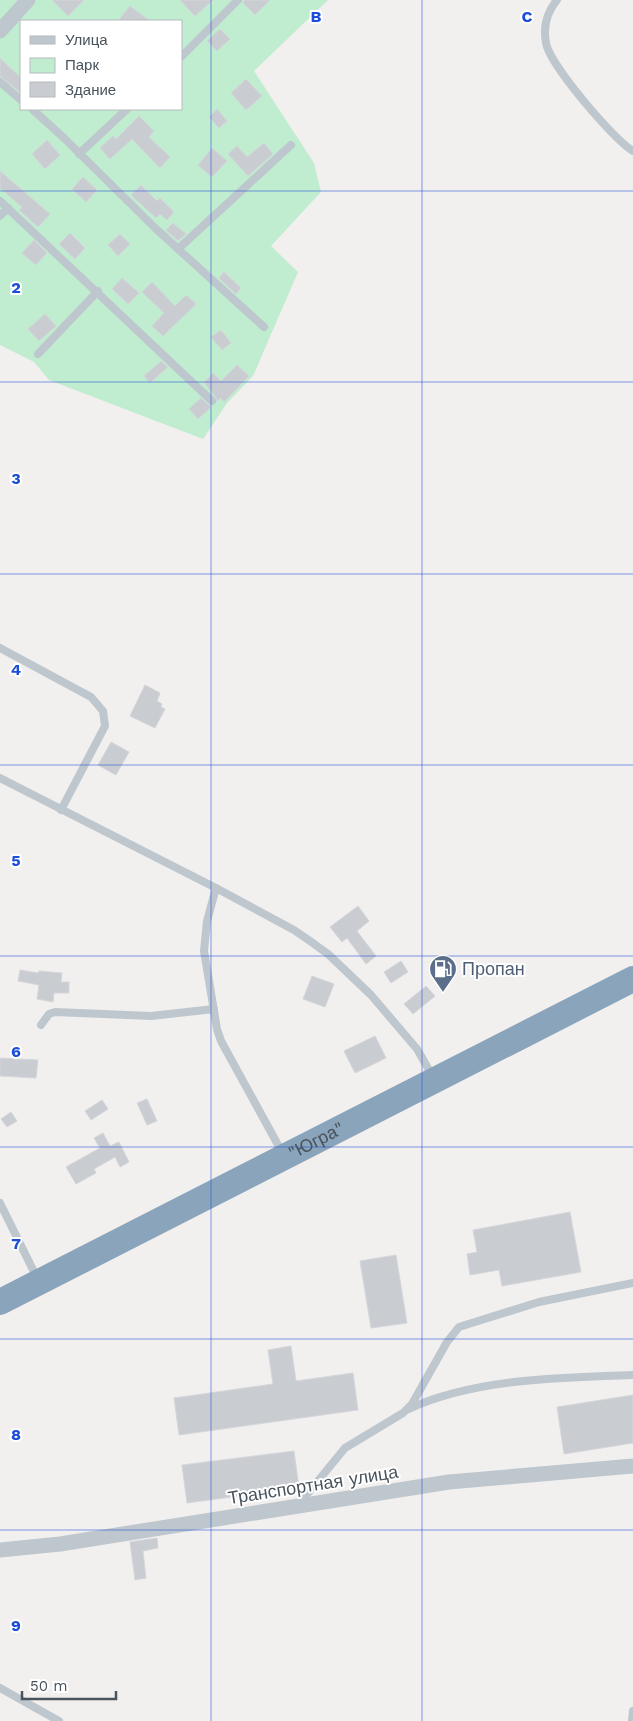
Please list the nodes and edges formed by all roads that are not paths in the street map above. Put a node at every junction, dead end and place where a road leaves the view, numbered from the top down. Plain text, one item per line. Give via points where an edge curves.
1 (28, 0) edge
2 (238, 0) edge
3 (558, 0) edge
4 (0, 32) edge
5 (182, 56) edge
6 (0, 82) edge
7 (20, 99) edge
8 (33, 110) edge
9 (126, 110) edge
10 (291, 144) dead end
11 (633, 151) edge
12 (79, 154) junction
13 (0, 201) edge
14 (8, 208) junction
15 (0, 216) edge
16 (178, 249) junction
17 (98, 291) junction
18 (264, 327) dead end
19 (38, 354) dead end
20 (212, 401) dead end
21 (0, 648) edge
22 (0, 778) edge
23 (61, 810) junction
24 (216, 888) junction
25 (633, 979) edge
26 (214, 1009) junction
27 (41, 1025) dead end
28 (434, 1079) junction
29 (284, 1156) junction
30 (0, 1203) edge
31 (39, 1282) junction
32 (633, 1283) edge
33 (0, 1302) edge
34 (633, 1375) edge
35 (403, 1413) junction
36 (633, 1466) edge
37 (297, 1506) junction
38 (0, 1550) edge
39 (0, 1688) edge
40 (633, 1711) edge
41 (59, 1721) edge
42 (632, 1721) edge

1 - 4 street
2 - 5 lane
3 - 11 lane via 547,16 546,45 555,63 612,134
6 - 7 lane
8 - 12 lane
9 - 12 lane
10 - 16 lane
12 - 16 lane
13 - 14 lane
14 - 15 lane
14 - 17 lane
16 - 18 lane
17 - 19 lane
17 - 20 lane
21 - 23 lane via 91,697 103,711 105,726
22 - 23 lane
23 - 24 lane
24 - 26 lane via 204,944
24 - 28 lane via 294,930 328,954 418,1049
25 - 28 highway, "Югра"
26 - 27 lane via 151,1016 55,1012 49,1014
26 - 29 lane via 221,1041
28 - 29 highway, "Югра"
29 - 31 highway, "Югра"
30 - 31 lane
31 - 33 highway, "Югра"
32 - 35 lane via 539,1302 459,1327 447,1342 417,1397
34 - 35 lane via 577,1377 452,1393
35 - 37 lane via 345,1448
36 - 37 street, Транспортная улица via 449,1482
37 - 38 street, Транспортная улица via 60,1544
39 - 41 lane
40 - 42 lane

